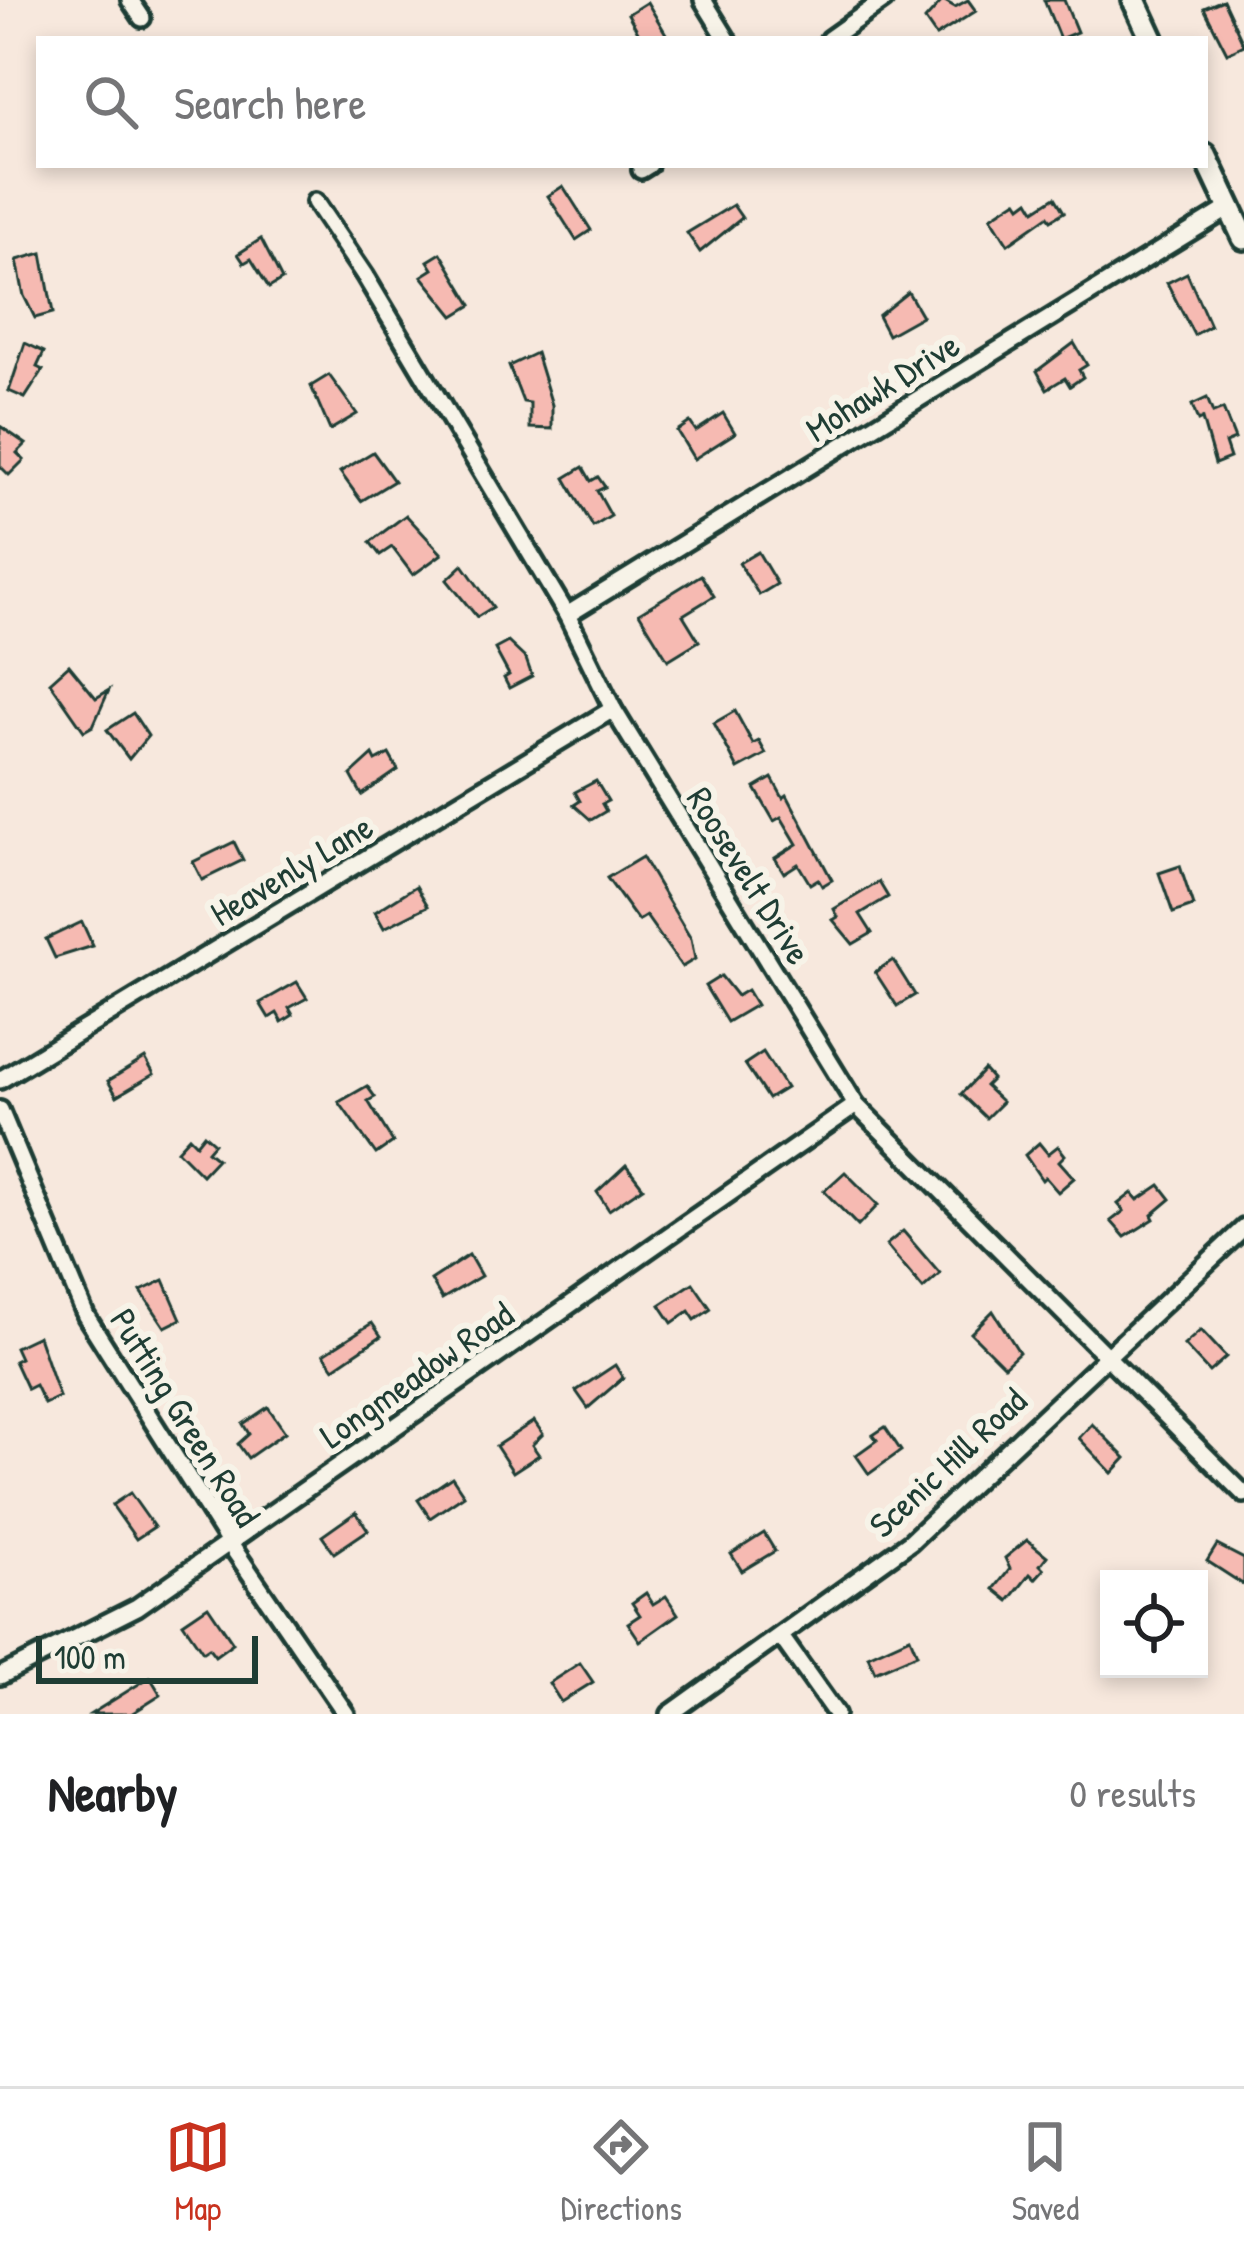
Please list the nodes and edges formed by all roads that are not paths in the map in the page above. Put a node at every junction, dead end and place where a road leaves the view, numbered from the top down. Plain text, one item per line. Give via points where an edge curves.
1 (130, 0) edge
2 (703, 0) edge
3 (884, 0) edge
4 (1134, 0) edge
5 (142, 18) dead end
6 (725, 36) edge
7 (834, 36) edge
8 (1151, 36) edge
9 (1208, 162) edge
10 (315, 202) dead end
11 (1229, 208) junction
12 (1244, 238) edge
13 (567, 615) junction
14 (613, 710) junction
15 (0, 1080) edge
16 (856, 1105) junction
17 (0, 1110) edge
18 (5, 1134) edge
19 (1244, 1228) edge
20 (1107, 1352) junction
21 (1244, 1494) edge
22 (228, 1541) junction
23 (782, 1638) junction
24 (0, 1676) edge
25 (346, 1714) edge
26 (670, 1714) edge
27 (836, 1714) edge

1 - 5 street
2 - 6 street
3 - 7 street
4 - 8 main road
9 - 11 main road
10 - 13 street, Roosevelt Drive
11 - 12 main road
11 - 13 street, Mohawk Drive
13 - 14 street, Roosevelt Drive
14 - 15 street, Heavenly Lane
14 - 16 street, Roosevelt Drive
16 - 20 street, Roosevelt Drive
16 - 22 street, Longmeadow Road
17 - 18 street, Putting Green Road
18 - 22 street, Putting Green Road via 86,1316
19 - 20 street, Scenic Hill Road
20 - 21 street, Roosevelt Drive
20 - 23 street, Scenic Hill Road via 910,1543
22 - 24 street, Longmeadow Road via 137,1607
22 - 25 street, Putting Green Road
23 - 26 street, Scenic Hill Road
23 - 27 street

